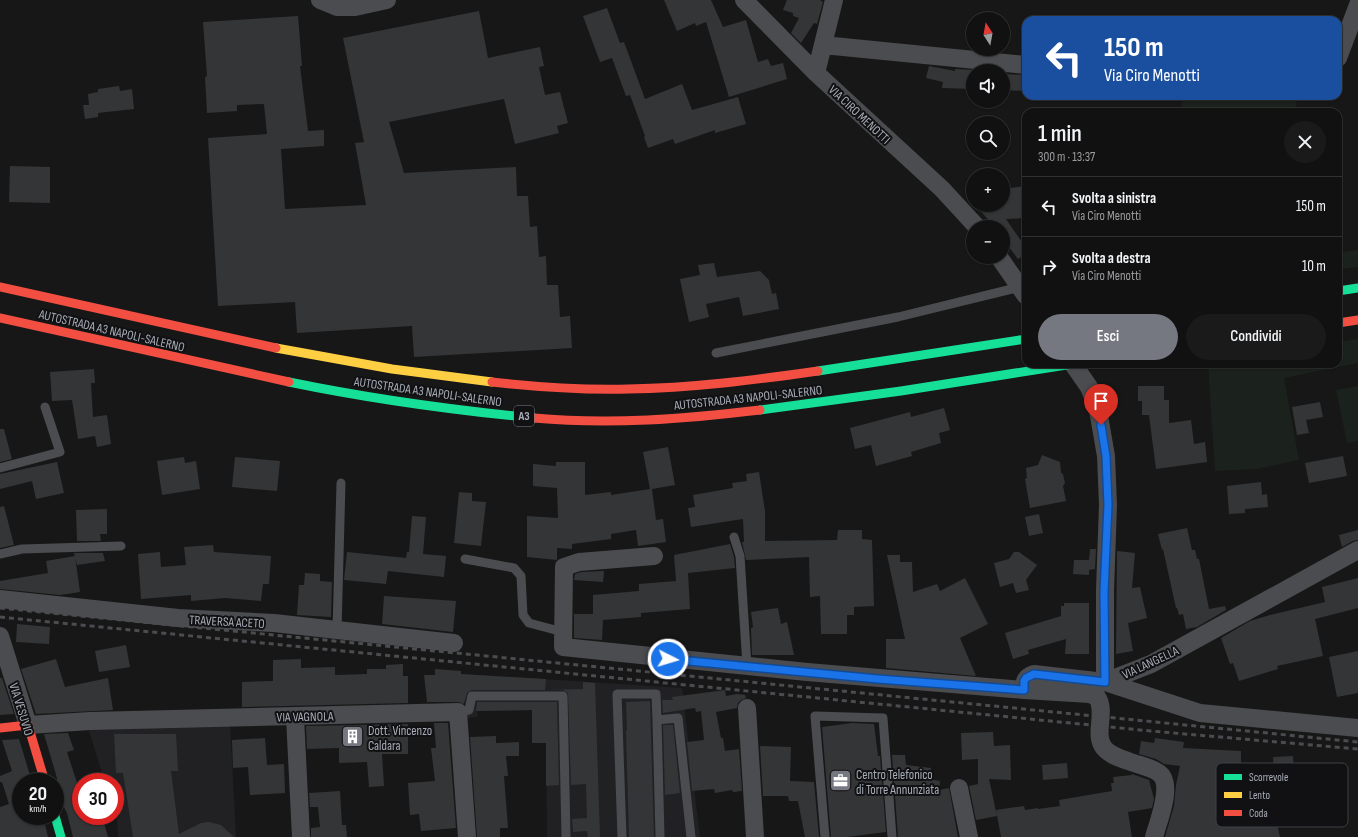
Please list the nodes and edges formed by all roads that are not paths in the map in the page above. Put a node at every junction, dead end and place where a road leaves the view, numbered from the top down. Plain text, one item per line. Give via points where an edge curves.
1 (320, 0) edge
2 (387, 0) edge
3 (744, 0) edge
4 (834, 0) edge
5 (1358, 5) edge
6 (823, 45) junction
7 (1342, 47) edge
8 (1022, 65) edge
9 (816, 73) junction
10 (971, 220) edge
11 (1003, 264) edge
12 (0, 287) edge
13 (1358, 288) edge
14 (1022, 290) edge
15 (1342, 290) edge
16 (1022, 291) edge
17 (0, 318) edge
18 (1358, 320) edge
19 (1342, 322) edge
20 (1022, 340) edge
21 (716, 352) dead end
22 (1047, 368) edge
23 (1076, 368) edge
24 (45, 407) dead end
25 (0, 468) edge
26 (341, 483) dead end
27 (734, 537) dead end
28 (121, 546) dead end
29 (1358, 550) edge
30 (0, 554) edge
31 (654, 556) dead end
32 (465, 560) dead end
33 (0, 599) edge
34 (337, 630) junction
35 (563, 632) junction
36 (0, 636) edge
37 (454, 643) dead end
38 (747, 666) junction
39 (1105, 682) junction
40 (1024, 690) junction
41 (746, 708) dead end
42 (458, 712) junction
43 (294, 717) junction
44 (656, 720) junction
45 (28, 725) junction
46 (0, 728) edge
47 (1358, 728) edge
48 (42, 773) edge
49 (959, 788) dead end
50 (58, 825) edge
51 (61, 837) edge
52 (301, 837) edge
53 (467, 837) edge
54 (566, 837) edge
55 (622, 837) edge
56 (660, 837) edge
57 (691, 837) edge
58 (755, 837) edge
59 (825, 837) edge
60 (892, 837) edge
61 (969, 837) edge
62 (1154, 837) edge

1 - 2 street via 337,7 355,7
3 - 9 street, VIA CIRO MENOTTI
4 - 6 street
5 - 7 street
6 - 8 street
6 - 9 street
9 - 10 street, VIA CIRO MENOTTI via 942,189
11 - 14 street
12 - 20 main road, AUTOSTRADA A3 NAPOLI-SALERNO via 337,360 403,372 547,388 671,387 742,381
13 - 15 main road
16 - 21 lane
17 - 22 main road, AUTOSTRADA A3 NAPOLI-SALERNO / A3 via 267,379 393,402 553,418 620,421 678,418 831,400
18 - 19 main road
23 - 39 street via 1089,387 1098,410 1106,456 1108,505 1104,592
24 - 25 lane via 60,452
26 - 34 lane
27 - 38 lane via 740,556
28 - 30 lane via 22,549
29 - 39 street, VIA LANGELLA via 1151,664
31 - 35 street via 579,562 564,567
32 - 35 lane via 514,568 521,576 523,615 529,623
33 - 34 street, TRAVERSA ACETO via 178,618 274,623
34 - 37 street, TRAVERSA ACETO
35 - 38 street via 563,647
36 - 45 street, VIA VESUVIO
38 - 40 street
39 - 40 street via 1034,674 1024,681
39 - 47 street, VIA LANGELLA via 1200,713
40 - 62 street via 1090,694 1099,700 1100,738 1104,748 1113,755 1157,772 1165,781 1167,791
41 - 58 street
42 - 43 street, VIA VAGNOLA
42 - 53 street
42 - 54 lane via 469,710 472,696 563,696
43 - 45 street, VIA VAGNOLA via 90,721
43 - 52 street
44 - 55 lane via 656,694 617,694
44 - 56 lane
44 - 57 lane via 678,718
45 - 46 main road
45 - 48 main road, VIA VESUVIO
49 - 61 street
50 - 51 main road
59 - 60 lane via 815,716 883,718

